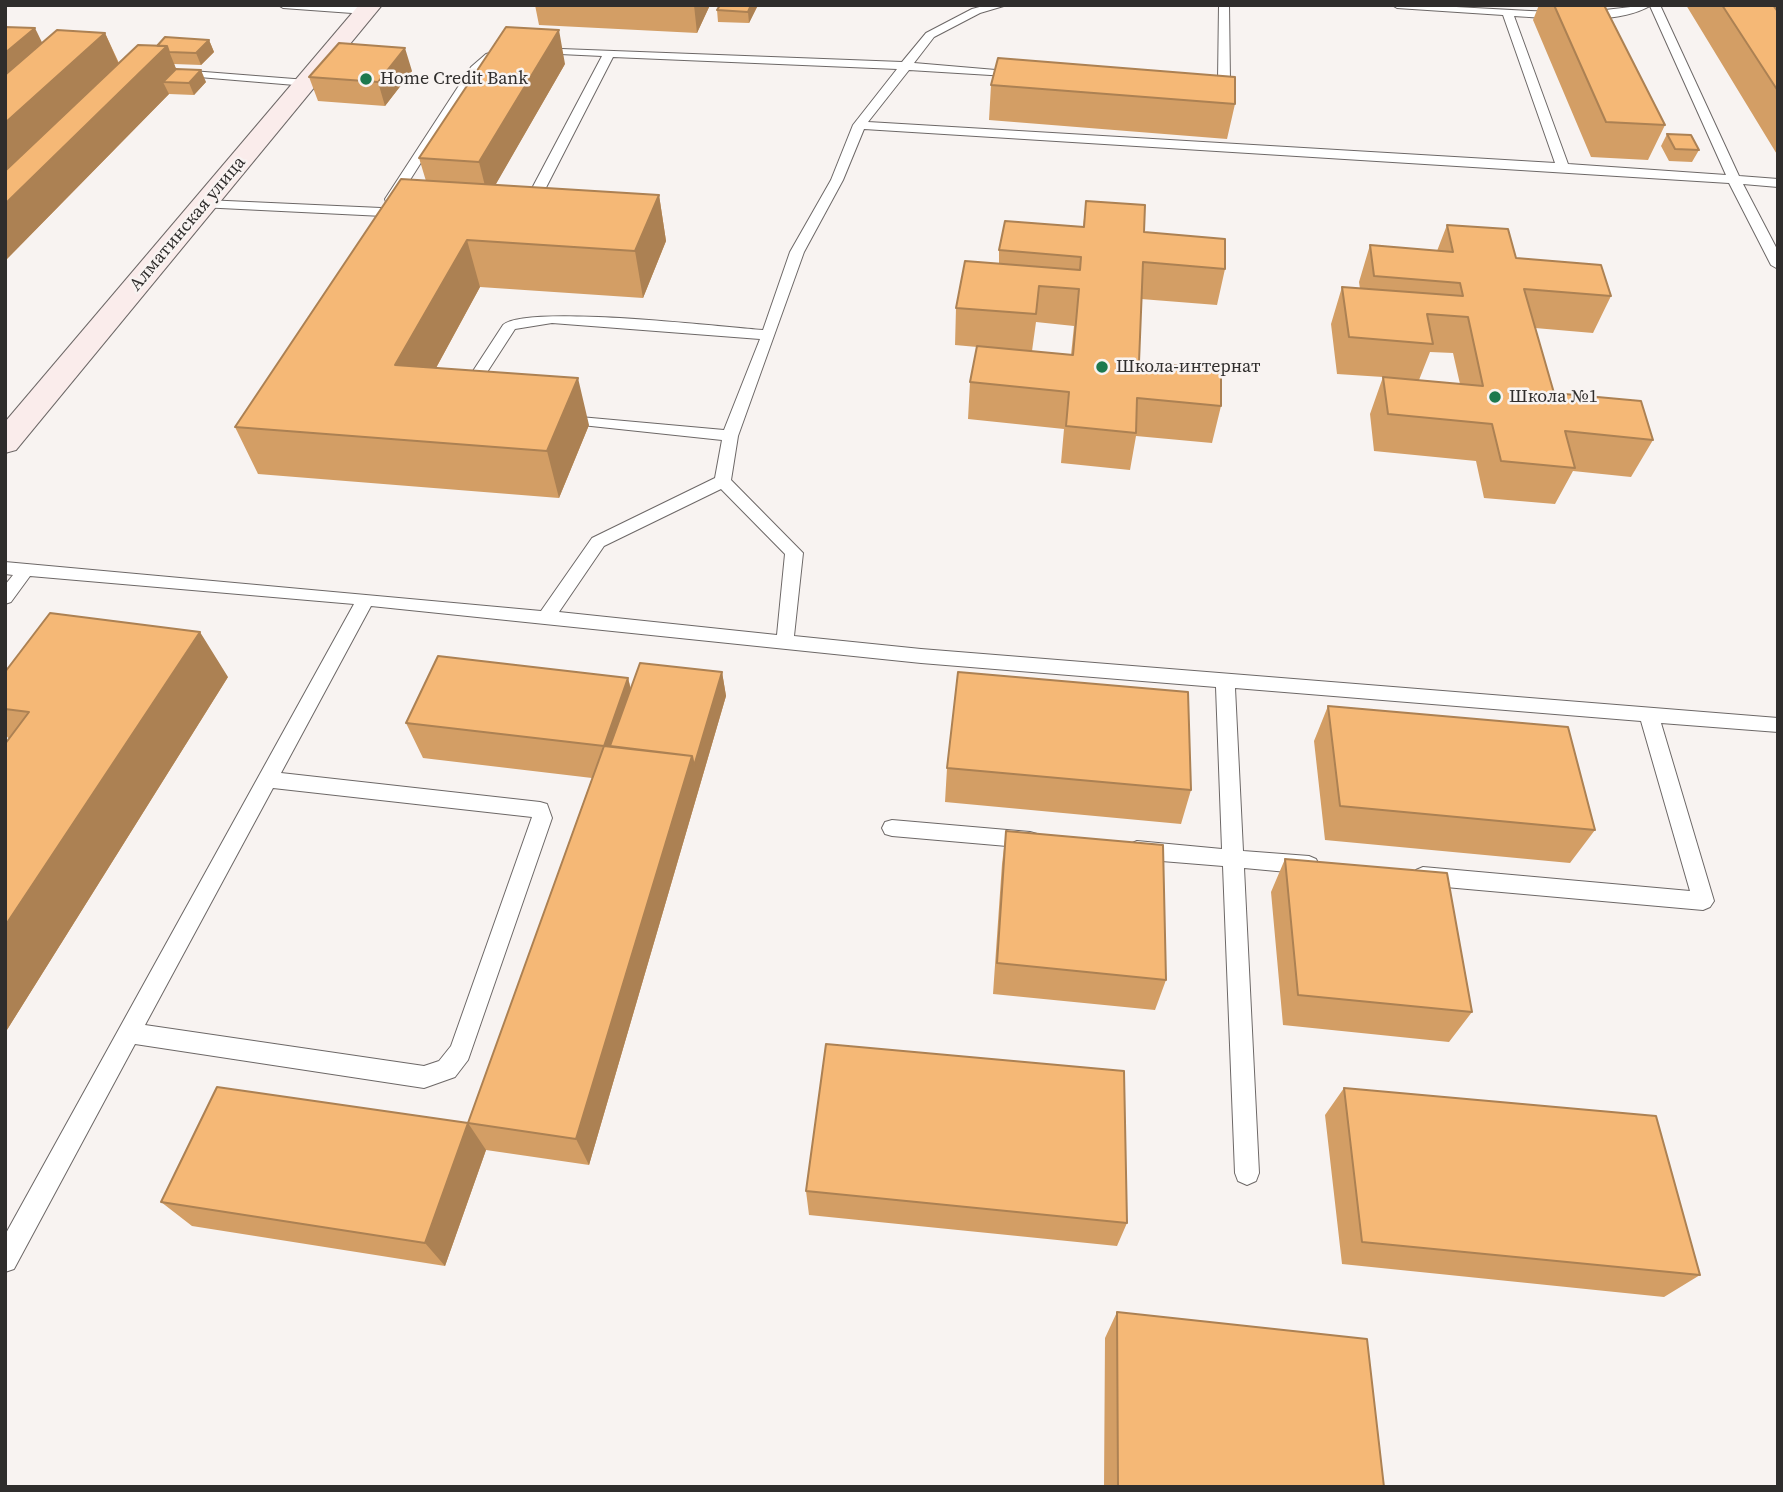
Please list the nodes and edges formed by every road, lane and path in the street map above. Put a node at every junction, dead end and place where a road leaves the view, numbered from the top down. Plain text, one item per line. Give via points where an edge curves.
1 (283, 5) edge
2 (1002, 5) edge
3 (1224, 5) edge
4 (1397, 5) edge
5 (1645, 5) edge
6 (1655, 5) edge
7 (369, 8) edge
8 (1507, 12) junction
9 (609, 54) junction
10 (905, 66) junction
11 (170, 72) edge
12 (1028, 75) edge
13 (307, 83) junction
14 (1192, 88) edge
15 (859, 125) junction
16 (1563, 167) junction
17 (1734, 180) junction
18 (1778, 183) edge
19 (205, 204) junction
20 (383, 212) junction
21 (411, 213) edge
22 (508, 218) edge
23 (1778, 265) edge
24 (769, 335) junction
25 (477, 402) edge
26 (542, 416) edge
27 (730, 436) junction
28 (5, 443) edge
29 (723, 481) junction
30 (5, 568) edge
31 (26, 569) junction
32 (5, 598) edge
33 (366, 599) junction
34 (546, 617) junction
35 (785, 641) junction
36 (1225, 680) junction
37 (1649, 715) junction
38 (1778, 725) edge
39 (269, 780) junction
40 (892, 828) dead end
41 (1056, 842) edge
42 (1110, 847) edge
43 (1233, 858) junction
44 (1329, 867) edge
45 (1399, 873) edge
46 (129, 1033) junction
47 (1247, 1174) dead end
48 (5, 1260) edge

1 - 7 lane
2 - 10 lane via 976,11 930,35
3 - 14 lane via 1224,80 1206,89
4 - 8 lane
5 - 8 lane via 1621,14
6 - 17 lane
7 - 13 street, Алматинская улица
8 - 16 lane
9 - 10 lane
9 - 20 lane via 525,50 490,56 475,69
9 - 22 lane via 522,218
10 - 12 lane
10 - 15 lane
11 - 13 lane
13 - 19 street, Алматинская улица
15 - 16 lane
15 - 24 lane via 837,180 797,252
16 - 17 lane
17 - 18 lane
17 - 23 lane
19 - 20 lane
19 - 28 street, Алматинская улица
20 - 21 lane
24 - 25 lane via 552,319 510,324 465,395
24 - 27 lane
26 - 27 lane
27 - 29 lane
29 - 34 lane via 598,542
29 - 35 lane via 794,553
30 - 31 lane
31 - 32 lane
31 - 33 lane
33 - 34 lane
33 - 39 lane
34 - 35 lane
35 - 36 lane
36 - 37 lane
36 - 43 lane
37 - 38 lane
37 - 45 lane via 1703,901
39 - 46 lane
39 - 46 lane via 540,810 542,818 460,1052 447,1069 424,1077
40 - 41 lane
42 - 43 lane
43 - 44 lane
43 - 47 lane
46 - 48 lane

